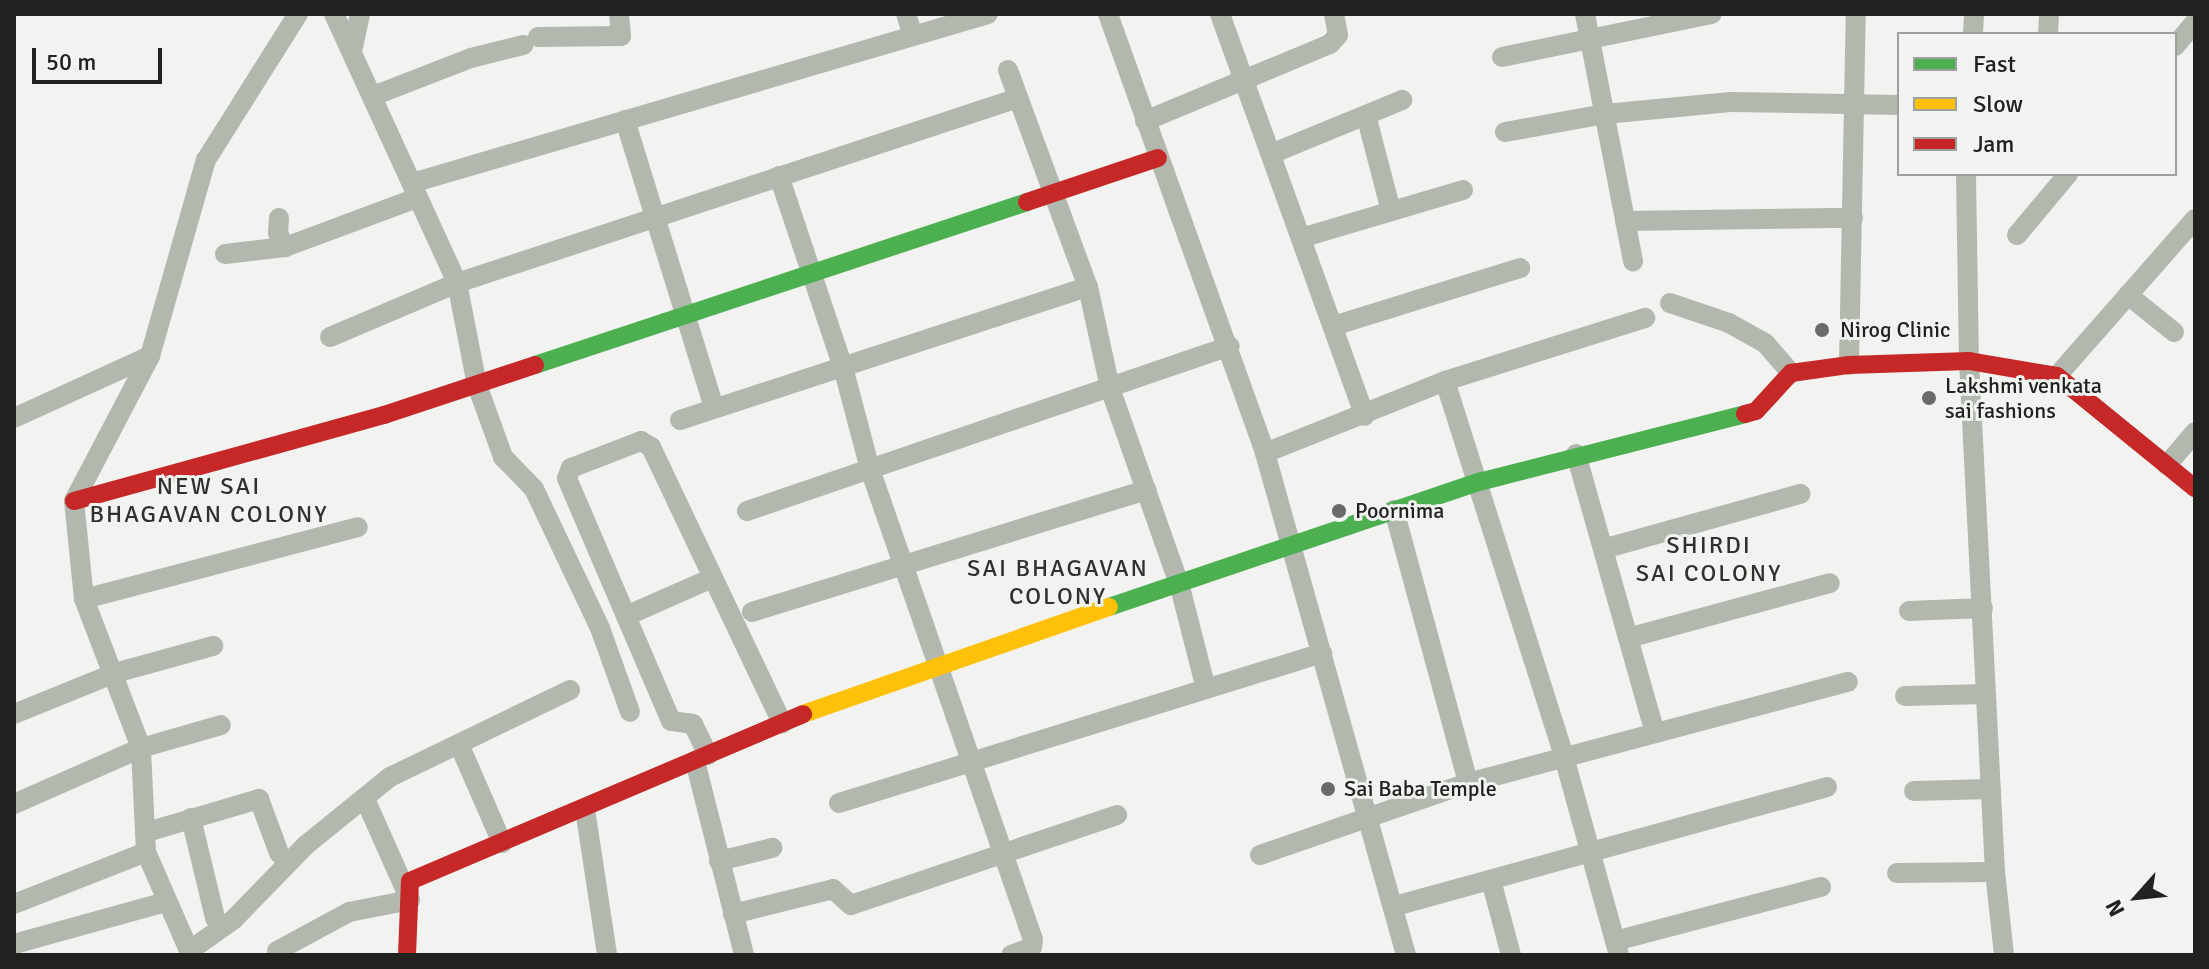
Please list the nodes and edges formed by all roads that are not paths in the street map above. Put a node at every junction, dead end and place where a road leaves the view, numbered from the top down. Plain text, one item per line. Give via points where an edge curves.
1 (298, 14) edge
2 (334, 14) edge
3 (360, 14) edge
4 (619, 14) edge
5 (906, 14) edge
6 (988, 14) edge
7 (1108, 14) edge
8 (1220, 14) edge
9 (1334, 14) edge
10 (1585, 14) edge
11 (1712, 14) edge
12 (1856, 14) edge
13 (2195, 22) edge
14 (913, 35) junction
15 (1590, 40) junction
16 (2177, 44) edge
17 (352, 52) junction
18 (1502, 57) dead end
19 (1008, 70) dead end
20 (1244, 78) junction
21 (373, 96) junction
22 (1018, 98) junction
23 (1402, 100) dead end
24 (1897, 105) edge
25 (1857, 106) junction
26 (1605, 114) junction
27 (1366, 115) junction
28 (625, 120) junction
29 (1145, 121) junction
30 (1505, 132) dead end
31 (1271, 154) junction
32 (1158, 158) junction
33 (779, 176) junction
34 (1966, 176) edge
35 (2066, 176) edge
36 (1463, 190) dead end
37 (415, 191) junction
38 (1054, 195) junction
39 (1391, 211) junction
40 (657, 217) junction
41 (279, 218) dead end
42 (1853, 218) junction
43 (2195, 219) edge
44 (1625, 221) junction
45 (2017, 235) dead end
46 (1301, 238) junction
47 (285, 247) junction
48 (225, 254) dead end
49 (1633, 261) dead end
50 (1520, 268) dead end
51 (811, 271) junction
52 (457, 283) junction
53 (1088, 287) junction
54 (2128, 295) junction
55 (1670, 303) dead end
56 (687, 317) junction
57 (1645, 318) dead end
58 (1333, 326) junction
59 (2174, 332) dead end
60 (330, 337) dead end
61 (1230, 346) junction
62 (150, 356) junction
63 (1969, 361) junction
64 (1849, 365) junction
65 (843, 367) junction
66 (1791, 373) junction
67 (2057, 376) junction
68 (1445, 381) junction
69 (477, 385) junction
70 (1110, 388) junction
71 (714, 408) junction
72 (1365, 416) junction
73 (14, 418) edge
74 (680, 420) dead end
75 (2195, 432) edge
76 (1265, 453) junction
77 (1576, 454) junction
78 (2167, 465) junction
79 (870, 469) junction
80 (1479, 482) junction
81 (2195, 488) edge
82 (1147, 490) junction
83 (1800, 494) dead end
84 (74, 501) junction
85 (1394, 510) junction
86 (747, 511) dead end
87 (358, 527) dead end
88 (1292, 544) junction
89 (1603, 549) junction
90 (906, 564) junction
91 (712, 578) junction
92 (1830, 583) dead end
93 (1180, 587) junction
94 (84, 599) junction
95 (1983, 608) junction
96 (1909, 611) dead end
97 (752, 612) dead end
98 (626, 616) junction
99 (1628, 638) junction
100 (213, 646) dead end
101 (1322, 653) junction
102 (942, 665) junction
103 (115, 673) junction
104 (1848, 682) dead end
105 (1206, 689) junction
106 (570, 690) dead end
107 (1986, 694) junction
108 (1905, 696) dead end
109 (630, 712) dead end
110 (14, 714) edge
111 (780, 718) junction
112 (221, 725) dead end
113 (1655, 733) junction
114 (459, 744) junction
115 (141, 748) junction
116 (701, 753) junction
117 (1564, 757) junction
118 (974, 761) junction
119 (1468, 783) junction
120 (1827, 787) dead end
121 (1991, 789) junction
122 (1914, 791) dead end
123 (365, 799) junction
124 (839, 803) dead end
125 (14, 804) edge
126 (585, 809) junction
127 (1368, 814) junction
128 (1117, 815) dead end
129 (191, 818) junction
130 (147, 842) junction
131 (502, 843) junction
132 (772, 848) dead end
133 (1590, 852) junction
134 (279, 853) dead end
135 (1005, 855) junction
136 (1260, 855) dead end
137 (719, 861) junction
138 (1995, 872) junction
139 (1897, 873) dead end
140 (1491, 880) junction
141 (1821, 887) dead end
142 (410, 900) junction
143 (165, 902) junction
144 (14, 904) edge
145 (1395, 906) junction
146 (733, 914) junction
147 (215, 918) dead end
148 (14, 944) edge
149 (1617, 948) edge
150 (277, 951) dead end
151 (190, 953) edge
152 (407, 955) edge
153 (607, 955) edge
154 (744, 955) edge
155 (1011, 955) edge
156 (1406, 955) edge
157 (1511, 955) edge
158 (2004, 955) edge

1 - 62 street via 206,160
2 - 17 street
3 - 17 street
4 - 21 street via 621,36 530,41
5 - 14 street
6 - 14 street
7 - 29 street
8 - 20 street
9 - 20 street via 1338,35 1330,44
10 - 15 street
11 - 15 street
12 - 25 street
13 - 16 street
14 - 28 street
15 - 18 street
15 - 26 street
17 - 21 street
19 - 22 street
20 - 29 street
20 - 31 street
21 - 37 street
22 - 33 street
22 - 38 street
23 - 27 street
24 - 25 street
25 - 26 street via 1730,102
25 - 42 street
26 - 30 street
26 - 44 street
27 - 31 street
27 - 39 street
28 - 37 street
28 - 40 street
29 - 32 street
31 - 46 street
32 - 38 street
32 - 61 street
33 - 40 street
33 - 51 street
34 - 63 street
35 - 45 street
36 - 39 street
37 - 47 street
37 - 52 street
38 - 51 street
38 - 53 street
39 - 46 street
40 - 52 street
40 - 56 street
41 - 47 street via 278,233
42 - 44 street
42 - 64 street
43 - 54 street
44 - 49 street
46 - 58 street
47 - 48 street
50 - 58 street
51 - 56 street
51 - 65 street
52 - 60 street
52 - 69 street
53 - 65 street
53 - 70 street
54 - 59 street
54 - 67 street
55 - 66 street via 1729,323 1765,343
56 - 69 street
56 - 71 street
57 - 68 street
58 - 72 street
61 - 70 street
61 - 76 street
62 - 73 street
62 - 84 street
63 - 64 street
63 - 67 street
63 - 95 street
64 - 66 street
65 - 71 street
65 - 79 street
66 - 77 street via 1756,411
67 - 78 street
68 - 72 street
68 - 80 street
69 - 84 street
69 - 109 street via 503,457 534,489 600,628
70 - 79 street
70 - 82 street
71 - 74 street
72 - 76 street
75 - 78 street
76 - 88 street
77 - 80 street
77 - 89 street
78 - 81 street
79 - 86 street
79 - 90 street
80 - 85 street
80 - 117 street
82 - 90 street
82 - 93 street
83 - 89 street
84 - 94 street
85 - 88 street
85 - 119 street
87 - 94 street
88 - 93 street
88 - 101 street
89 - 99 street
90 - 97 street
90 - 102 street
91 - 98 street
91 - 98 street via 651,447 641,441 571,468 567,478
91 - 111 street
92 - 99 street
93 - 102 street
93 - 105 street
94 - 103 street
95 - 96 street
95 - 107 street
98 - 116 street via 671,721 693,724
99 - 113 street
100 - 103 street
101 - 105 street
101 - 127 street
102 - 111 street
102 - 118 street
103 - 110 street
103 - 115 street
104 - 113 street
105 - 118 street
106 - 114 street
107 - 108 street
107 - 121 street
111 - 116 street
112 - 115 street
113 - 117 street
114 - 123 street via 390,777
114 - 131 street
115 - 125 street
115 - 130 street
116 - 126 street
116 - 137 street
117 - 119 street
117 - 133 street
118 - 124 street
118 - 135 street
119 - 127 street
120 - 133 street
121 - 122 street
121 - 138 street
123 - 142 street
123 - 151 street via 306,845 233,920
126 - 131 street
126 - 153 street
127 - 136 street
127 - 145 street
128 - 135 street
129 - 130 street
129 - 134 street via 259,799
129 - 147 street
130 - 143 street
130 - 144 street
131 - 142 street via 410,881
132 - 137 street
133 - 140 street
133 - 149 street
135 - 146 street via 851,905 833,889
135 - 155 street via 1033,939 1032,947
137 - 146 street
138 - 139 street
138 - 158 street
140 - 145 street
140 - 157 street
141 - 149 street
142 - 150 street via 349,912
142 - 152 street
143 - 148 street
143 - 151 street
145 - 156 street
146 - 154 street

